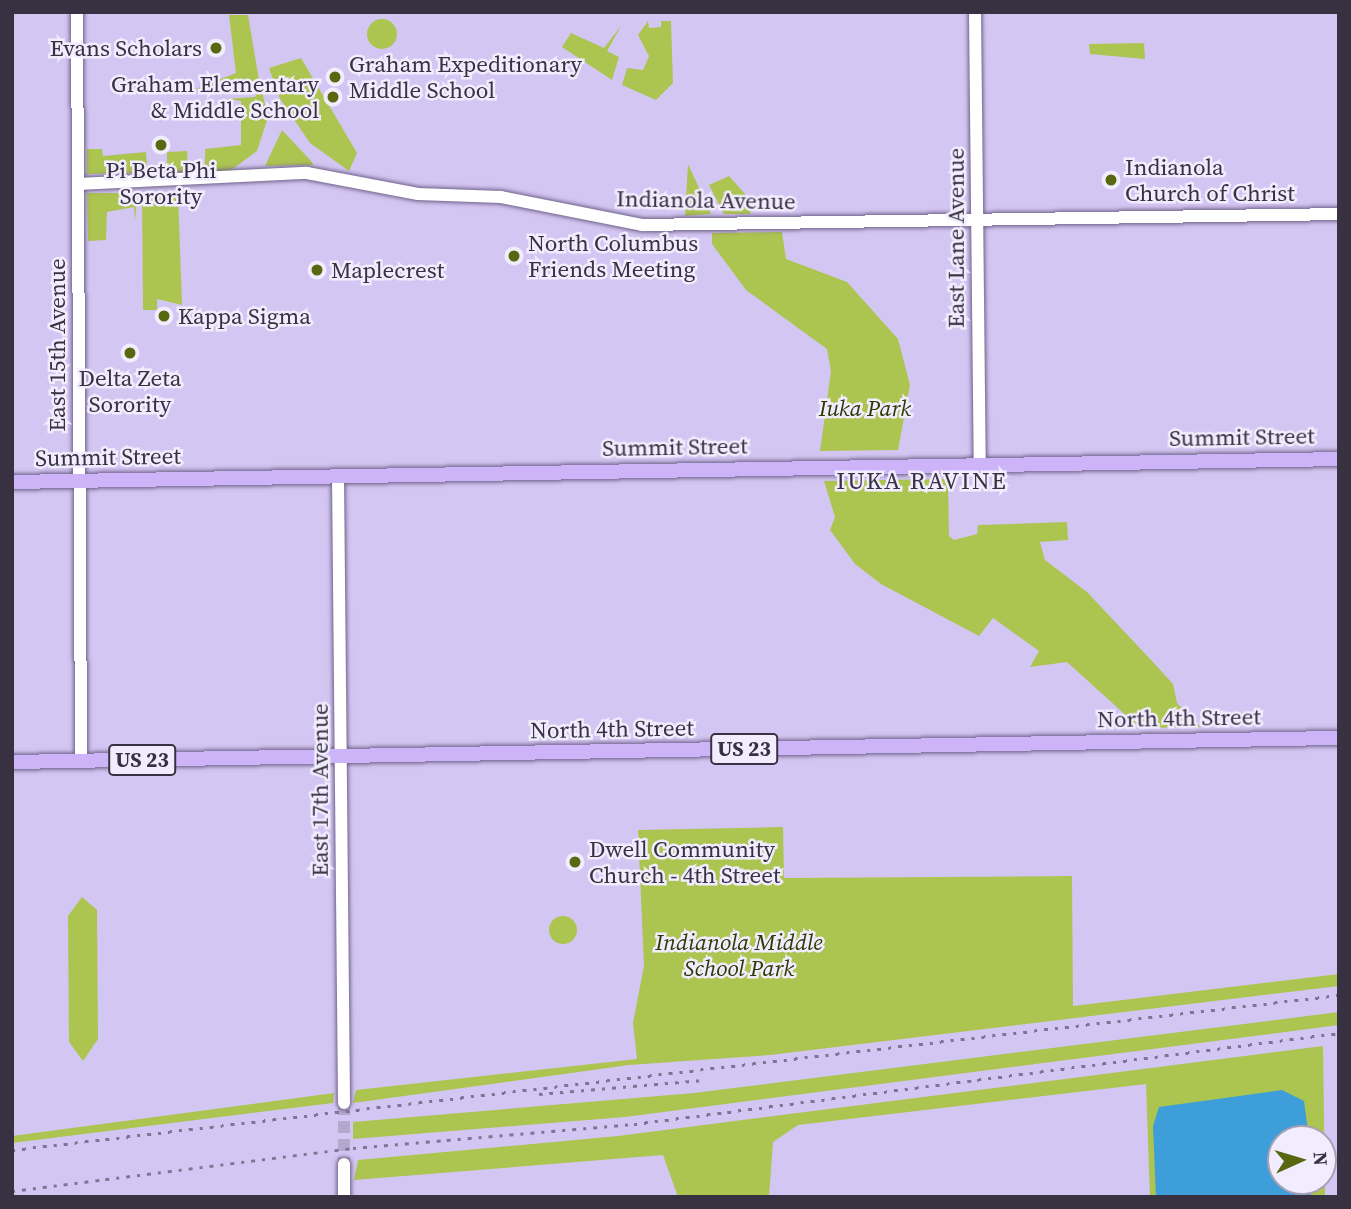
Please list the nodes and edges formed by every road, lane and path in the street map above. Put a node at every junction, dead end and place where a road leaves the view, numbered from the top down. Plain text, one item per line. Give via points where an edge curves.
1 (77, 12) edge
2 (975, 12) edge
3 (78, 184) junction
4 (1339, 214) edge
5 (976, 219) junction
6 (1339, 459) edge
7 (980, 464) junction
8 (338, 476) junction
9 (79, 481) junction
10 (12, 482) edge
11 (1339, 738) edge
12 (341, 757) junction
13 (81, 761) junction
14 (12, 762) edge
15 (344, 1103) tunnel mouth
16 (344, 1164) tunnel mouth
17 (344, 1197) edge

1 - 3 street, East 15th Avenue
2 - 5 street, East Lane Avenue
3 - 5 street, Indianola Avenue via 307,173 418,194 501,197 611,222
3 - 9 street, East 15th Avenue
4 - 5 street, Indianola Avenue
5 - 7 street, East Lane Avenue
6 - 7 main road, Summit Street
7 - 8 main road, Summit Street
8 - 9 main road, Summit Street
8 - 12 street, East 17th Avenue
9 - 10 main road, Summit Street
9 - 13 street, East 15th Avenue
11 - 12 main road, North 4th Street / US 23
12 - 13 main road, North 4th Street / US 23
12 - 15 street, East 17th Avenue
13 - 14 main road, North 4th Street / US 23
16 - 17 street

